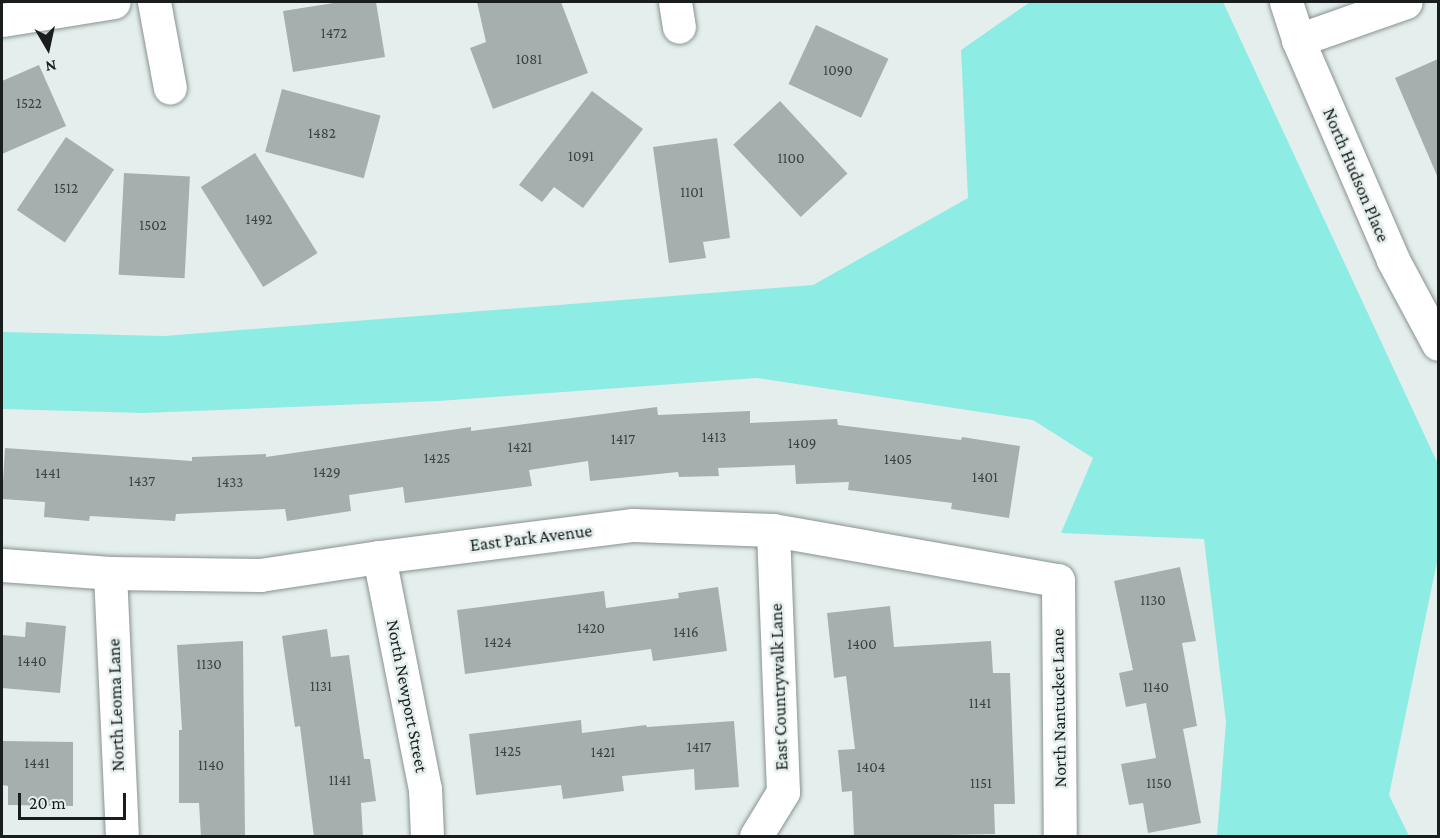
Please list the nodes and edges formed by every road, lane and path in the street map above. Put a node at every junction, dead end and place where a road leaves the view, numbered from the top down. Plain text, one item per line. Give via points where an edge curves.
1 (114, 2) edge
2 (154, 2) edge
3 (1286, 2) edge
4 (1406, 2) edge
5 (2, 20) edge
6 (1299, 40) junction
7 (170, 88) dead end
8 (1438, 344) edge
9 (773, 530) junction
10 (379, 556) junction
11 (2, 565) edge
12 (110, 573) junction
13 (1058, 580) joint
14 (122, 837) edge
15 (427, 837) edge
16 (756, 837) edge
17 (1060, 837) edge

1 - 5 street
2 - 7 street
3 - 6 street, North Hudson Place
4 - 6 street
6 - 8 street, North Hudson Place via 1393,260
9 - 10 street, East Park Avenue via 633,525
9 - 13 street, East Park Avenue
9 - 16 street, East Countrywalk Lane via 783,792
10 - 12 street, East Park Avenue via 260,575
10 - 15 street, North Newport Street via 425,789
11 - 12 street, East Park Avenue
12 - 14 street, North Leoma Lane
13 - 17 street, North Nantucket Lane

